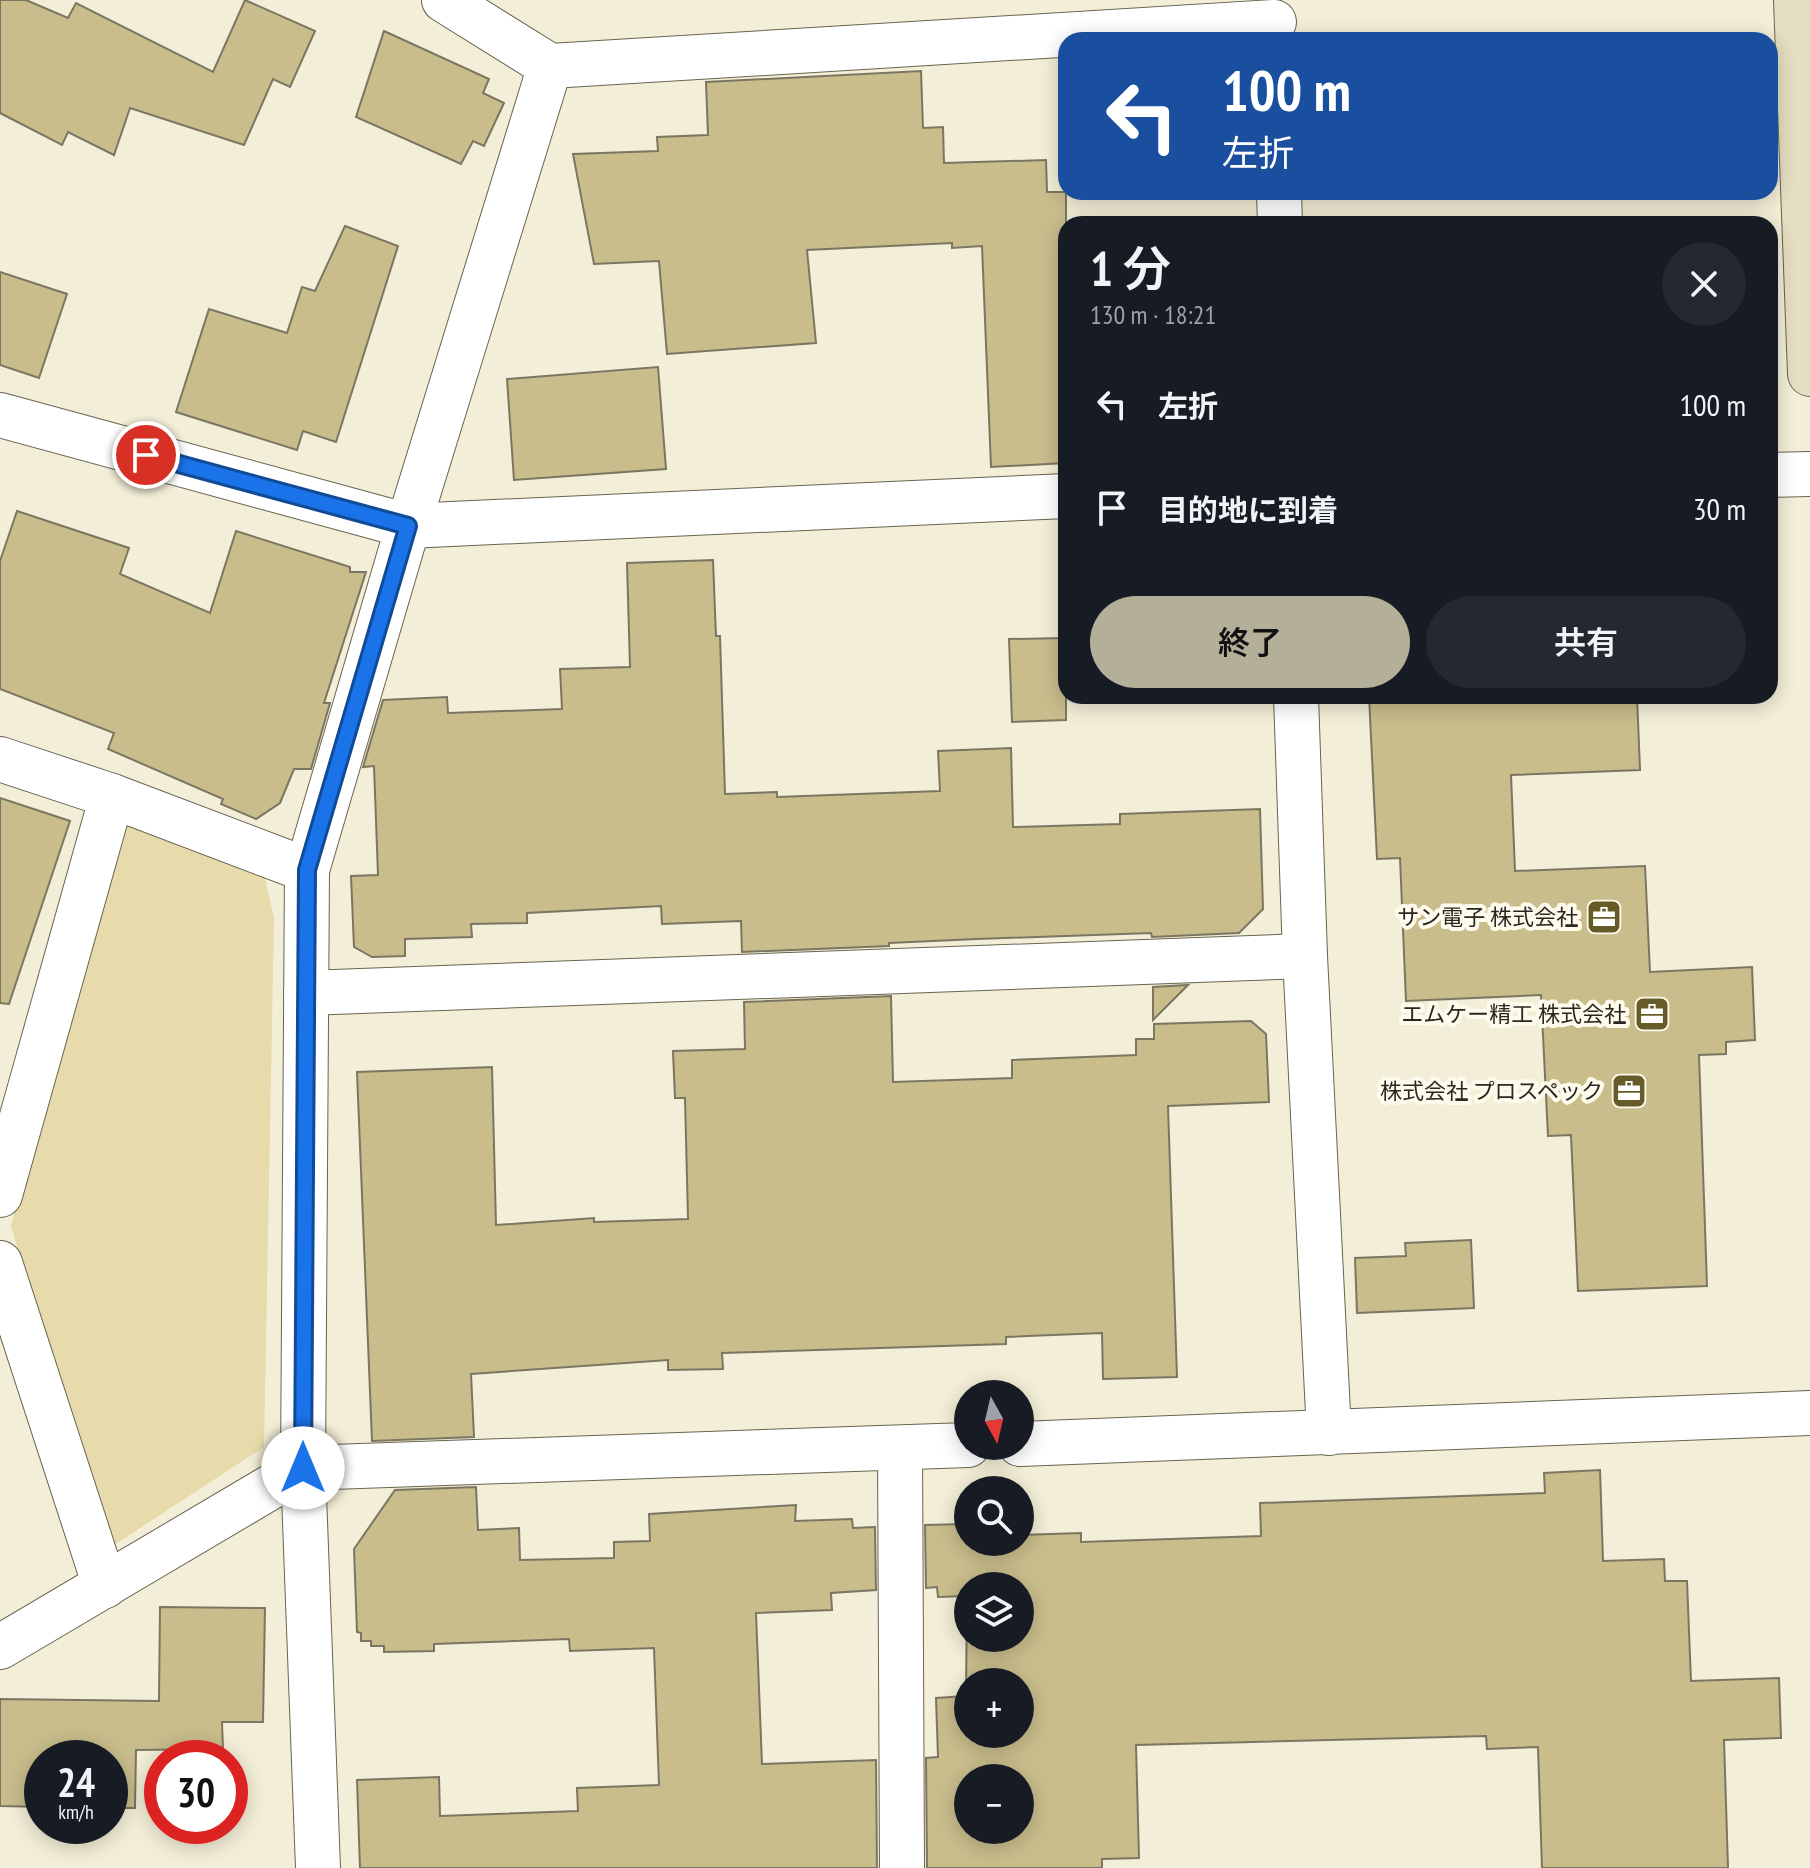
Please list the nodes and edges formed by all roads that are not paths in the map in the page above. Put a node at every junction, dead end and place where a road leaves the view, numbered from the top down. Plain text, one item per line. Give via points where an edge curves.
1 (444, 0) edge
2 (1796, 0) edge
3 (1274, 21) edge
4 (1097, 32) edge
5 (1058, 34) edge
6 (550, 66) junction
7 (1810, 374) edge
8 (0, 415) edge
9 (1810, 474) edge
10 (1778, 475) edge
11 (1058, 496) edge
12 (408, 526) junction
13 (1296, 704) edge
14 (0, 759) edge
15 (112, 796) junction
16 (307, 870) junction
17 (1305, 956) junction
18 (306, 993) junction
19 (0, 1195) edge
20 (0, 1263) edge
21 (1810, 1413) edge
22 (1329, 1433) junction
23 (1034, 1444) edge
24 (954, 1446) edge
25 (900, 1448) junction
26 (303, 1468) junction
27 (105, 1586) junction
28 (0, 1647) edge
29 (318, 1868) edge
30 (902, 1868) edge

1 - 6 street
2 - 7 street
3 - 4 street
5 - 6 street
6 - 12 street
8 - 12 street
9 - 10 street
11 - 12 street
12 - 16 street
13 - 17 street
14 - 15 street
15 - 16 street
15 - 19 street
16 - 18 street
17 - 18 street
17 - 22 street
18 - 26 street
20 - 27 street
21 - 22 street
22 - 23 street
24 - 25 street
25 - 26 street
25 - 30 street
26 - 27 street
26 - 29 street
27 - 28 street

